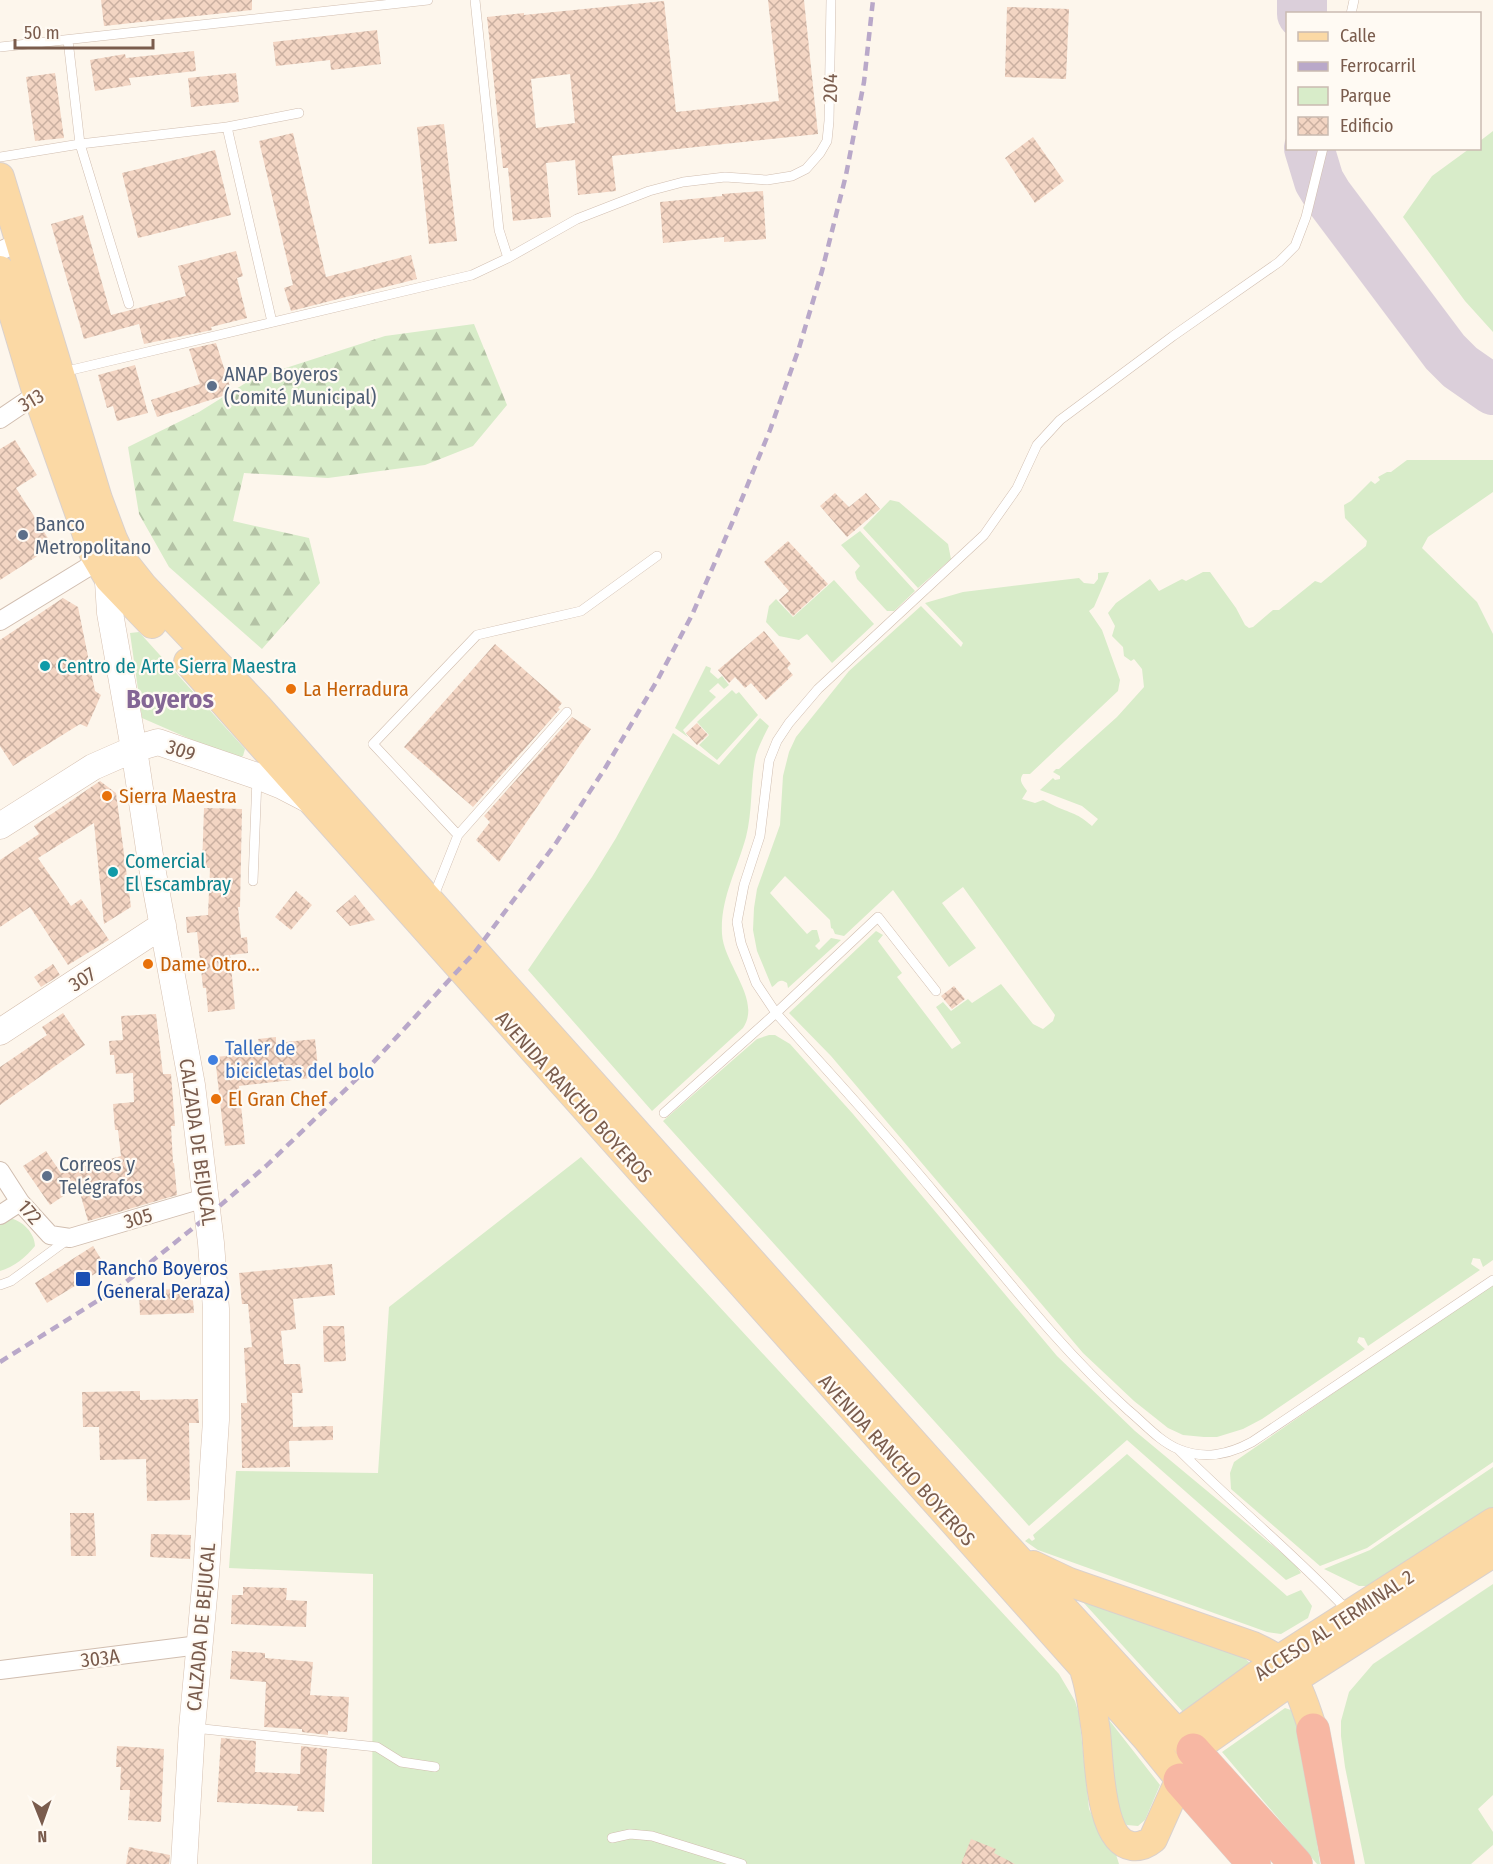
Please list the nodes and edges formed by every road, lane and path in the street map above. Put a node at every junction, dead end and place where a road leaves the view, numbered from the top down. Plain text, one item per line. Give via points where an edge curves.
1 (428, 0) edge
2 (475, 0) edge
3 (831, 0) edge
4 (68, 40) junction
5 (0, 47) edge
6 (299, 113) dead end
7 (227, 127) junction
8 (80, 144) junction
9 (1323, 150) edge
10 (0, 157) edge
11 (0, 177) edge
12 (9, 246) edge
13 (508, 258) junction
14 (0, 270) edge
15 (129, 304) dead end
16 (272, 322) junction
17 (61, 379) junction
18 (37, 394) junction
19 (0, 419) edge
20 (98, 499) junction
21 (657, 556) dead end
22 (103, 570) junction
23 (0, 621) edge
24 (567, 712) dead end
25 (134, 749) junction
26 (257, 776) junction
27 (316, 804) junction
28 (0, 826) edge
29 (368, 831) junction
30 (458, 835) junction
31 (253, 881) dead end
32 (431, 903) junction
33 (163, 926) junction
34 (936, 991) dead end
35 (776, 1013) junction
36 (0, 1032) edge
37 (664, 1113) dead end
38 (0, 1171) edge
39 (205, 1198) junction
40 (20, 1202) junction
41 (0, 1215) edge
42 (70, 1238) junction
43 (1493, 1280) edge
44 (0, 1285) edge
45 (1177, 1448) junction
46 (1493, 1522) edge
47 (1013, 1553) junction
48 (1493, 1553) edge
49 (1350, 1613) junction
50 (199, 1645) junction
51 (1332, 1655) junction
52 (1084, 1669) junction
53 (0, 1670) edge
54 (1285, 1670) junction
55 (192, 1728) junction
56 (1312, 1730) junction
57 (1186, 1741) junction
58 (435, 1767) dead end
59 (1180, 1780) junction
60 (612, 1838) dead end
61 (1138, 1853) edge
62 (184, 1864) edge
63 (742, 1864) edge
64 (1254, 1864) edge
65 (1296, 1864) edge
66 (1338, 1864) edge

1 - 4 lane
2 - 13 lane via 499,230
3 - 13 lane, 204 via 830,121 827,141 806,169 767,180 725,177 649,191 577,219
4 - 5 lane
4 - 8 lane
6 - 7 lane
7 - 8 lane
7 - 16 lane
8 - 10 lane
8 - 15 lane
9 - 35 lane via 1295,246 1279,262 1060,420 1037,445 1017,488 984,535 819,689 777,741 769,761 760,836 737,922 756,984
11 - 12 main road, AVENIDA RANCHO BOYEROS
12 - 17 main road, AVENIDA RANCHO BOYEROS
13 - 16 lane via 472,275
14 - 18 main road, AVENIDA RANCHO BOYEROS
16 - 17 lane
17 - 18 street, 313
17 - 20 main road, AVENIDA RANCHO BOYEROS
18 - 19 street, 313
18 - 22 main road, AVENIDA RANCHO BOYEROS via 85,532
20 - 22 main road, CALZADA DE BEJUCAL
20 - 29 main road, AVENIDA RANCHO BOYEROS via 124,562 143,586
21 - 30 lane via 581,611 477,635 373,744
22 - 23 street
22 - 25 main road, CALZADA DE BEJUCAL
22 - 27 main road, AVENIDA RANCHO BOYEROS
24 - 30 lane
25 - 26 main road, 309 via 158,742
25 - 28 main road, 309 via 93,767
25 - 33 main road, CALZADA DE BEJUCAL
26 - 27 main road, 309
26 - 31 lane
27 - 29 main road, 309
27 - 52 main road, AVENIDA RANCHO BOYEROS
29 - 32 main road, AVENIDA RANCHO BOYEROS
30 - 32 lane
32 - 47 main road, AVENIDA RANCHO BOYEROS
33 - 36 main road, 307
33 - 39 main road, CALZADA DE BEJUCAL via 192,1085
34 - 35 lane via 878,917
35 - 37 lane
35 - 45 lane via 937,1194 1065,1348 1158,1436
38 - 40 street, 172
39 - 42 street, 305
39 - 50 main road, CALZADA DE BEJUCAL via 216,1310 217,1377
40 - 41 street
40 - 42 street, 172 via 50,1234
42 - 44 lane
43 - 45 lane via 1244,1447 1220,1455
45 - 49 lane
46 - 49 main road, ACCESO AL TERMINAL 2
47 - 54 main road via 1069,1582 1253,1646
47 - 57 main road, AVENIDA RANCHO BOYEROS
48 - 51 main road, ACCESO AL TERMINAL 2
49 - 54 main road, ACCESO AL TERMINAL 2
50 - 53 street, 303A
50 - 55 main road, CALZADA DE BEJUCAL
51 - 54 main road, ACCESO AL TERMINAL 2
51 - 56 main road via 1321,1677
52 - 59 main road, AVENIDA RANCHO BOYEROS
52 - 61 main road via 1092,1700 1104,1808 1114,1833
54 - 56 main road via 1303,1700
54 - 57 main road, ACCESO AL TERMINAL 2
55 - 58 lane via 377,1747 402,1762
55 - 62 main road, CALZADA DE BEJUCAL
56 - 66 highway
57 - 59 main road
57 - 65 highway, AVENIDA RANCHO BOYEROS
59 - 61 main road
59 - 64 highway, AVENIDA RANCHO BOYEROS
60 - 63 lane via 630,1834 652,1836

